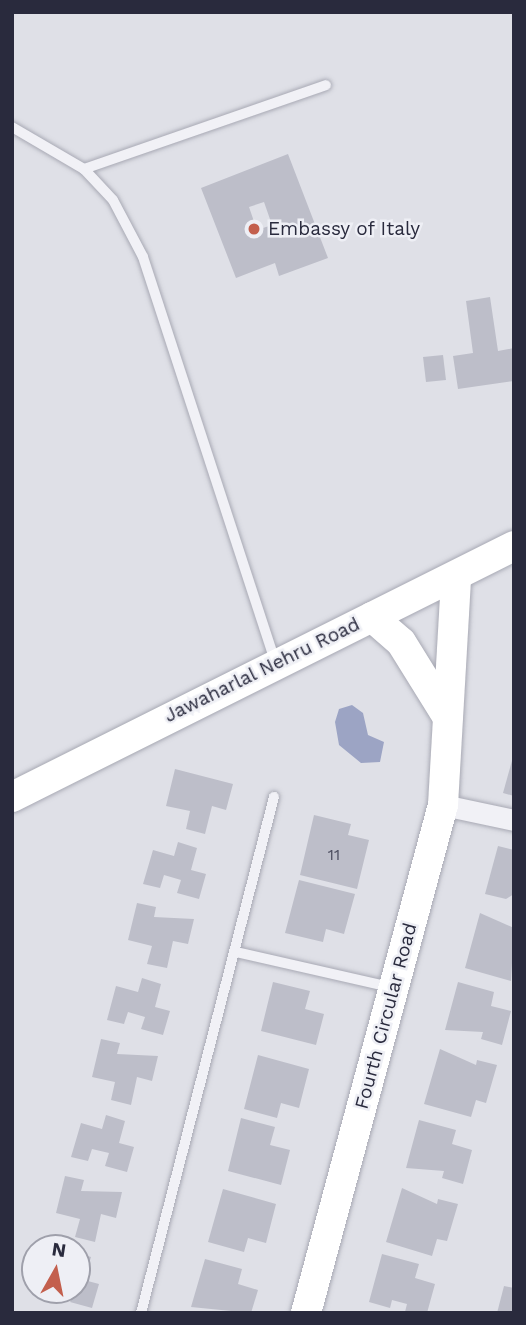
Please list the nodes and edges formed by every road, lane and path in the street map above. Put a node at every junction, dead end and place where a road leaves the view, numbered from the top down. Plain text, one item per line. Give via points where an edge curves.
1 (326, 85) dead end
2 (12, 127) edge
3 (84, 169) junction
4 (514, 546) edge
5 (456, 577) junction
6 (372, 617) junction
7 (275, 661) junction
8 (447, 716) junction
9 (12, 797) edge
10 (274, 797) dead end
11 (443, 805) junction
12 (514, 820) edge
13 (236, 952) junction
14 (393, 988) junction
15 (142, 1313) edge
16 (306, 1313) edge

1 - 3 lane
2 - 3 lane
3 - 7 lane via 113,200 143,257
4 - 5 street, Jawaharlal Nehru Road
5 - 6 street, Jawaharlal Nehru Road
5 - 8 street, Fourth Circular Road
6 - 7 street, Jawaharlal Nehru Road
6 - 8 street, Fourth Circular Road via 426,674
7 - 9 street, Jawaharlal Nehru Road
8 - 11 street, Fourth Circular Road
10 - 13 lane
11 - 12 street
11 - 14 street, Fourth Circular Road
13 - 14 lane
13 - 15 lane
14 - 16 street, Fourth Circular Road

